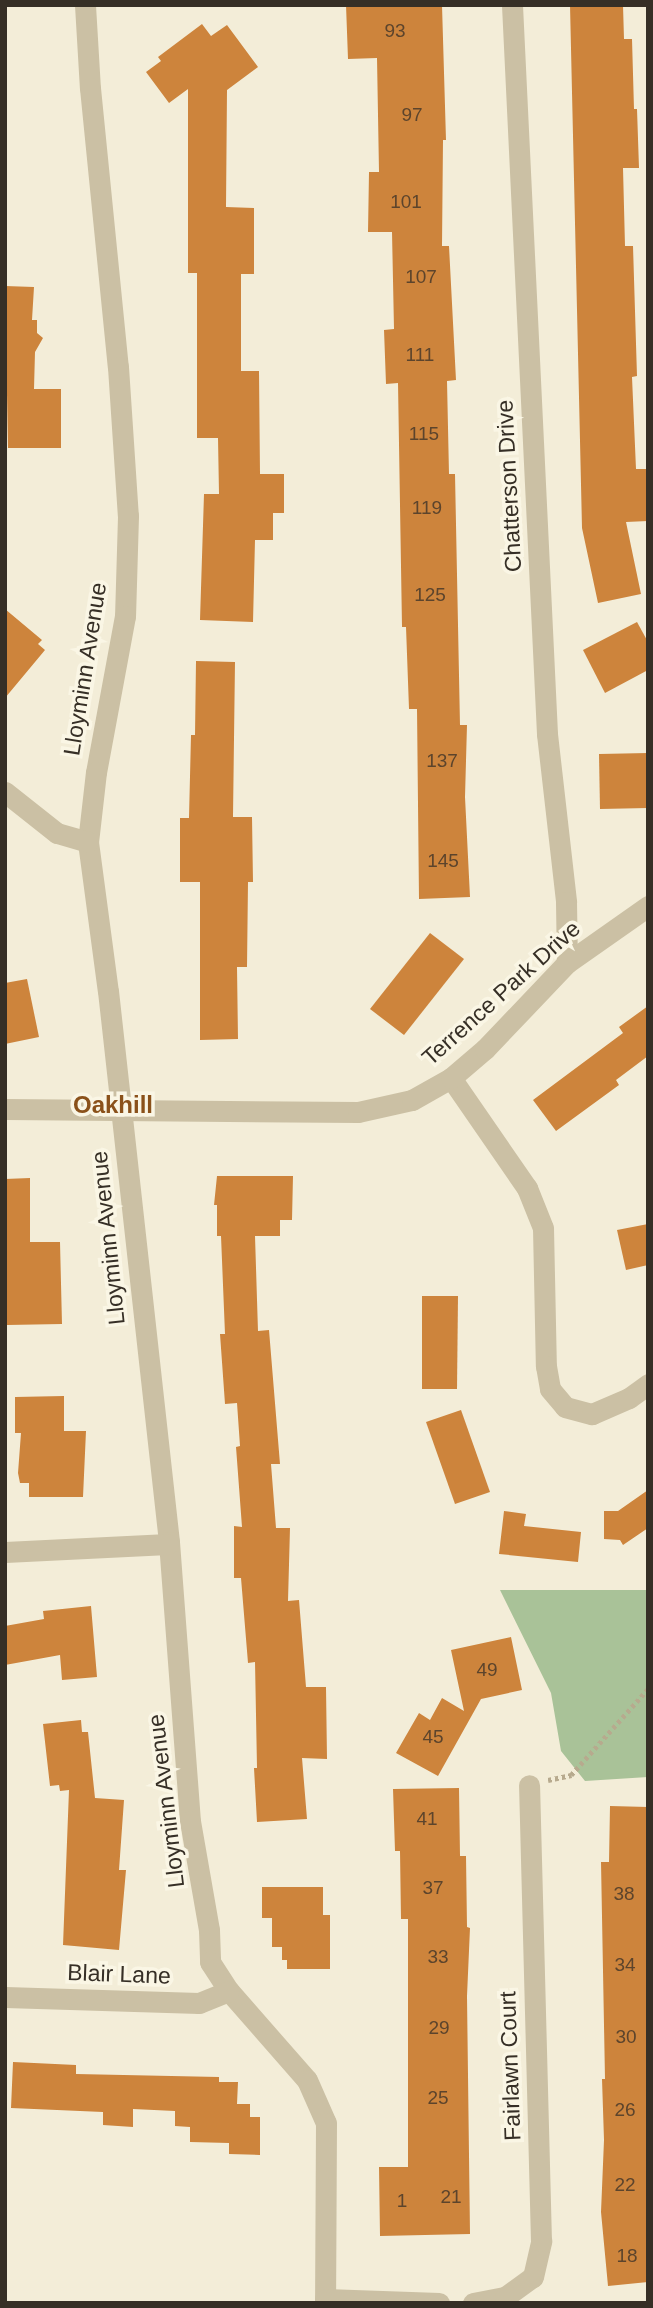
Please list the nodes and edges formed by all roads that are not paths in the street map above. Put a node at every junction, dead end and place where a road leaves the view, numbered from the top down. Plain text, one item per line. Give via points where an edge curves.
1 (85, 5) edge
2 (512, 5) edge
3 (5, 792) edge
4 (88, 842) junction
5 (648, 906) edge
6 (567, 963) junction
7 (451, 1078) junction
8 (120, 1108) junction
9 (5, 1109) edge
10 (648, 1384) edge
11 (168, 1544) junction
12 (5, 1552) edge
13 (529, 1785) road end
14 (229, 1991) junction
15 (5, 1997) edge
16 (325, 2301) edge
17 (439, 2303) edge
18 (473, 2303) edge

1 - 4 street, Lloyminn Avenue via 128,516 125,616
2 - 6 street, Chatterson Drive via 547,734 566,902
3 - 4 street via 57,833
4 - 8 street, Lloyminn Avenue
5 - 6 street, Terrence Park Drive
6 - 7 street, Terrence Park Drive
7 - 8 street, Terrence Park Drive via 412,1100 358,1112
7 - 10 street via 527,1188 543,1228 550,1389 565,1407 592,1414
8 - 9 street, Terrence Park Drive
8 - 11 street, Lloyminn Avenue
11 - 12 street
11 - 14 street, Lloyminn Avenue via 190,1821 209,1930 210,1962
13 - 18 street, Fairlawn Court via 541,2241 533,2277 505,2297
14 - 15 street, Blair Lane via 199,2003
14 - 16 street, Lloyminn Avenue via 307,2080 326,2123
16 - 17 street

